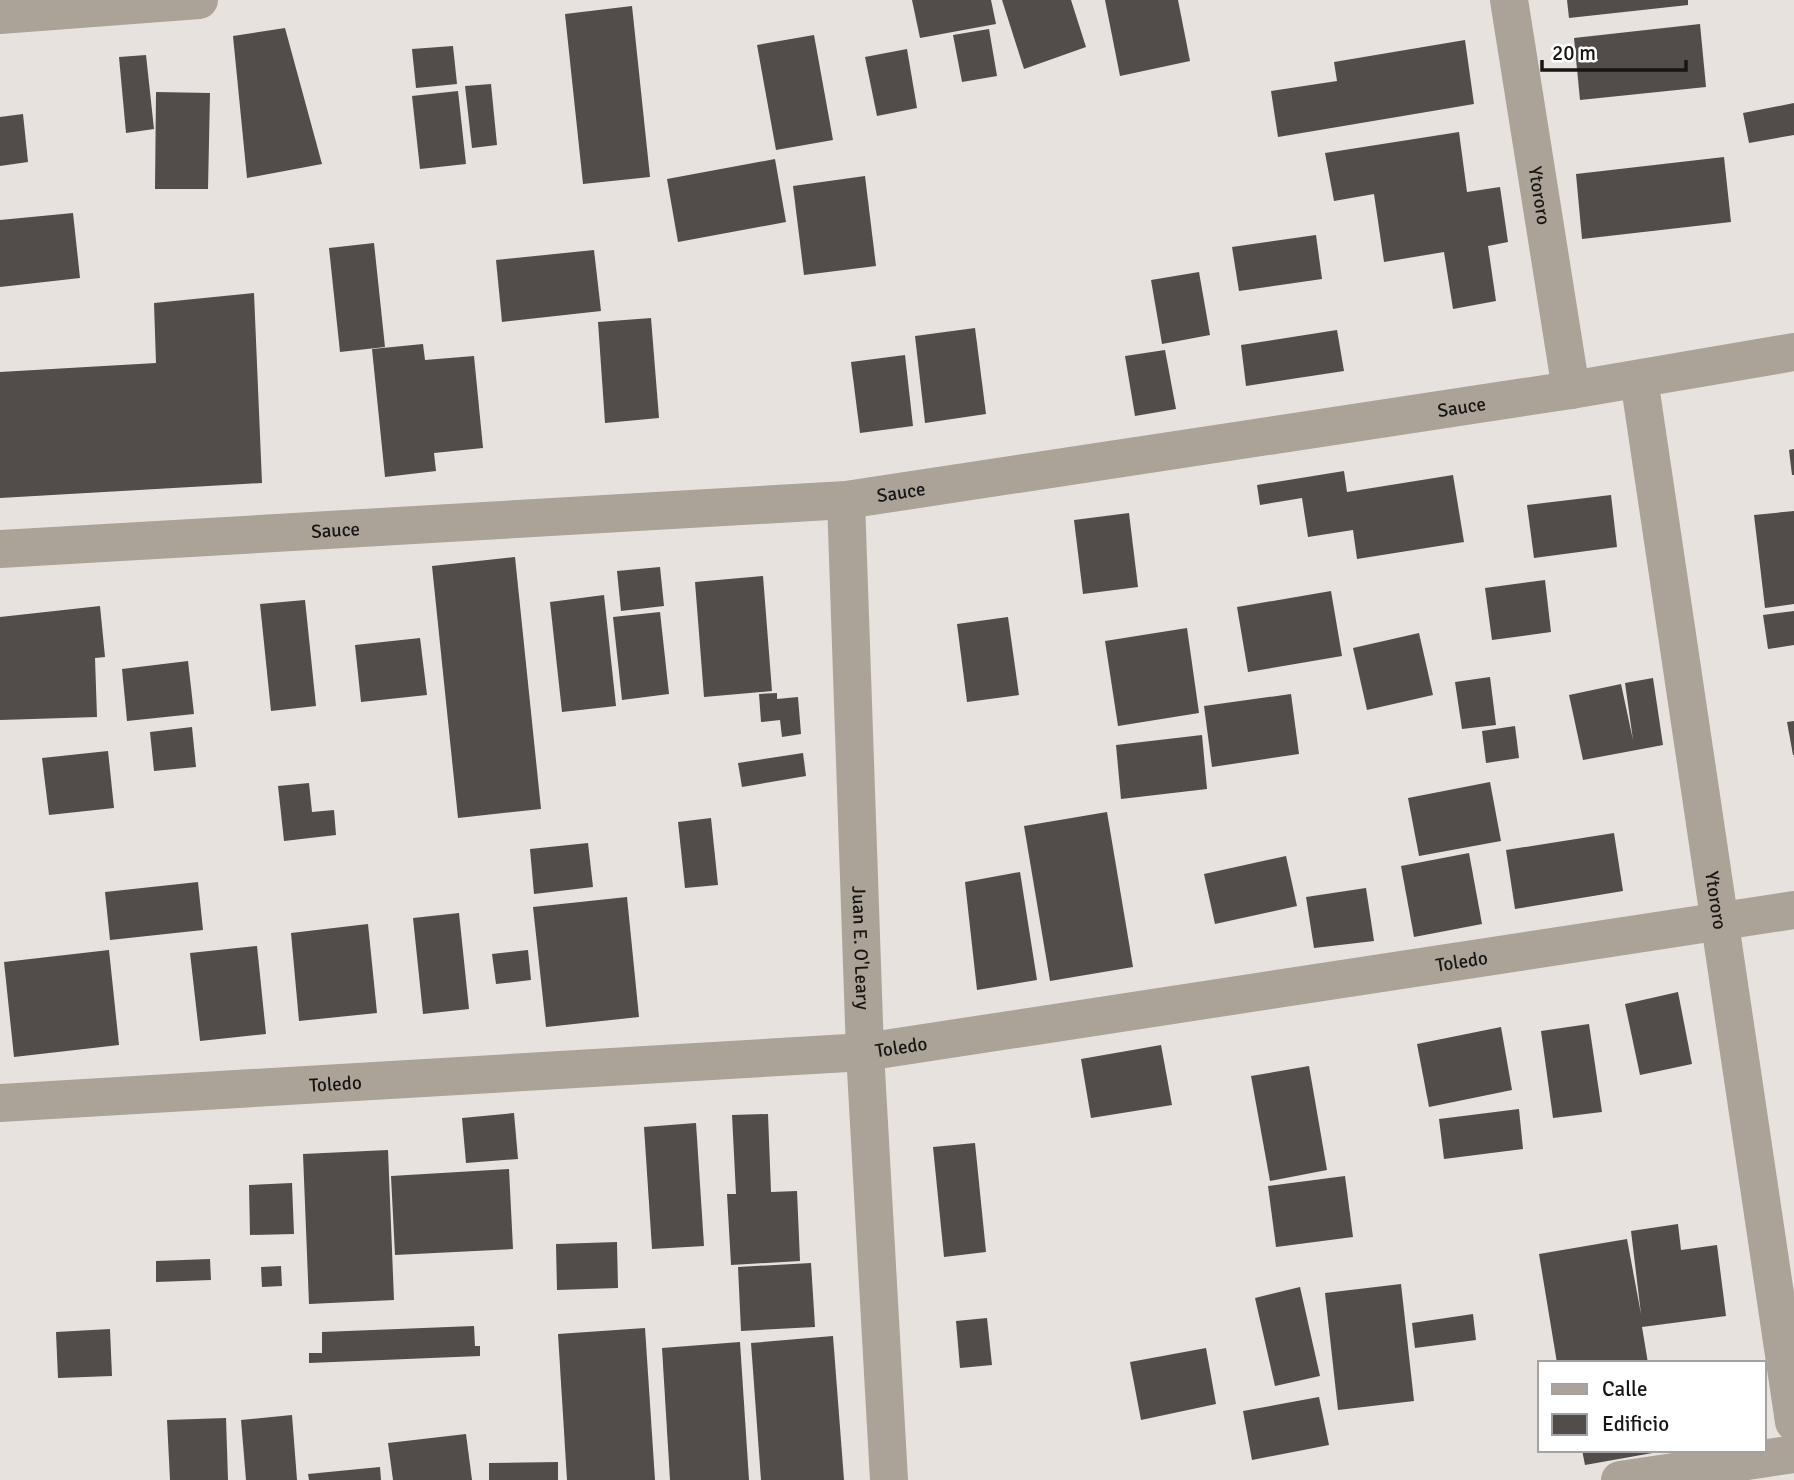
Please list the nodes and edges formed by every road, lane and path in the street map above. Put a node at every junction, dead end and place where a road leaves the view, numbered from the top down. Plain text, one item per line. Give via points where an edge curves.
1 (199, 0) edge
2 (1509, 0) edge
3 (0, 15) edge
4 (1794, 352) edge
5 (1639, 379) junction
6 (1571, 390) junction
7 (846, 500) junction
8 (0, 549) edge
9 (1794, 910) edge
10 (1720, 922) junction
11 (865, 1052) junction
12 (0, 1103) edge
13 (1794, 1422) edge
14 (1794, 1454) edge
15 (889, 1480) edge
16 (1620, 1480) edge

1 - 3 street
2 - 6 street, Ytororo
4 - 5 street, Sauce
5 - 6 street, Sauce
5 - 10 street, Ytororo
6 - 7 street, Sauce
7 - 8 street, Sauce
7 - 11 street, Juan E. O'Leary
9 - 10 street, Toledo
10 - 11 street, Toledo
10 - 13 street, Ytororo
11 - 12 street, Toledo
11 - 15 street, Juan E. O'Leary
14 - 16 street

